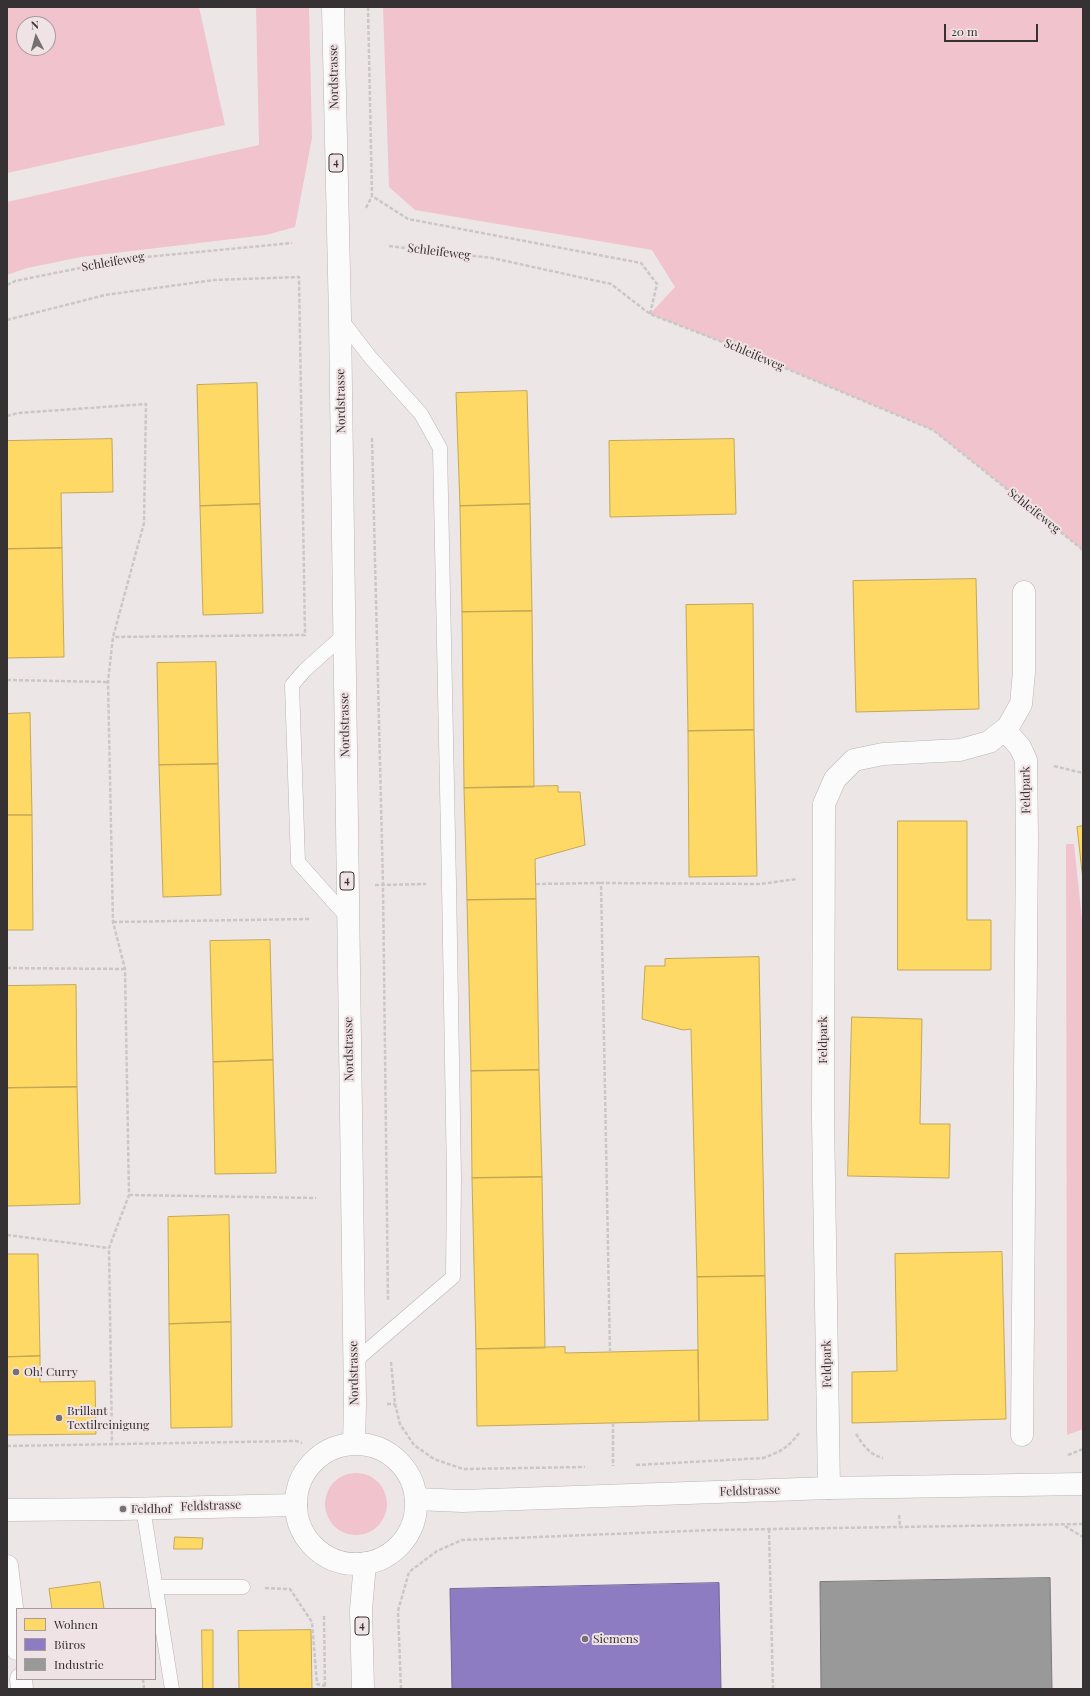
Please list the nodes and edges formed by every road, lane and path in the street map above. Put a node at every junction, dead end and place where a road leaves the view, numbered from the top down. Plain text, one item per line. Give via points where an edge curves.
1 (333, 7) edge
2 (368, 7) edge
3 (292, 242) dead end
4 (389, 246) dead end
5 (7, 284) edge
6 (650, 314) junction
7 (340, 318) junction
8 (7, 320) edge
9 (7, 416) edge
10 (1083, 550) edge
11 (1024, 592) dead end
12 (344, 635) junction
13 (113, 637) junction
14 (7, 680) edge
15 (108, 682) junction
16 (1004, 730) junction
17 (822, 877) junction
18 (601, 883) junction
19 (449, 884) junction
20 (536, 884) dead end
21 (347, 885) junction
22 (348, 918) junction
23 (309, 919) dead end
24 (113, 922) junction
25 (7, 968) edge
26 (125, 969) junction
27 (129, 1195) junction
28 (316, 1198) dead end
29 (7, 1235) edge
30 (110, 1248) junction
31 (610, 1352) dead end
32 (354, 1362) junction
33 (387, 1404) dead end
34 (395, 1404) dead end
35 (613, 1423) dead end
36 (854, 1431) dead end
37 (1022, 1435) dead end
38 (302, 1443) dead end
39 (112, 1444) junction
40 (354, 1444) junction
41 (7, 1446) edge
42 (890, 1459) dead end
43 (613, 1466) dead end
44 (1083, 1484) edge
45 (829, 1488) junction
46 (416, 1499) junction
47 (296, 1504) junction
48 (143, 1508) junction
49 (7, 1510) edge
50 (1083, 1524) edge
51 (1065, 1526) junction
52 (769, 1529) junction
53 (1083, 1537) edge
54 (365, 1563) junction
55 (7, 1566) edge
56 (156, 1587) junction
57 (243, 1587) joint
58 (324, 1616) dead end
59 (16, 1642) edge
60 (325, 1688) edge
61 (172, 1689) edge
62 (363, 1689) edge
63 (401, 1689) edge
64 (773, 1689) edge

1 - 7 street, Nordstrasse / 4
2 - 6 path via 372,196 408,219 641,263 656,284
3 - 5 path, Schleifeweg via 125,258
4 - 6 path, Schleifeweg via 492,258 611,284
6 - 10 path, Schleifeweg via 934,430
7 - 12 street, Nordstrasse / 4
7 - 19 lane via 370,357 421,414 440,448
8 - 13 path via 105,295 214,280 298,277 305,635
9 - 13 path via 18,413 146,404 144,523
11 - 16 street, Feldpark via 1024,672 1020,704
12 - 21 street, Nordstrasse / 4
12 - 22 lane via 292,685 298,862
13 - 15 path
14 - 15 path
15 - 24 path
16 - 17 street, Feldpark via 988,742 960,750 883,754 854,760 834,779 824,804
16 - 37 street, Feldpark via 1020,747 1026,760
17 - 18 path via 760,884
17 - 45 street, Feldpark
18 - 20 path
18 - 31 path
19 - 21 path
19 - 32 lane via 454,1178 452,1277
21 - 22 street, Nordstrasse / 4
22 - 32 street, Nordstrasse / 4
23 - 24 path
24 - 26 path
25 - 26 path
26 - 27 path
27 - 28 path
27 - 30 path
29 - 30 path
30 - 39 path
32 - 40 street, Nordstrasse / 4
33 - 34 path
35 - 43 path
36 - 42 path via 872,1453
38 - 39 path via 296,1441
39 - 41 path
40 - 46 street via 372,1446 389,1453 403,1465 412,1481
40 - 47 street via 336,1447 320,1456 307,1470 298,1486
44 - 45 street, Feldstrasse
45 - 46 street, Feldstrasse via 462,1501
46 - 54 street via 415,1517 408,1534 397,1548 382,1558
47 - 48 street, Feldstrasse
47 - 54 street via 299,1521 306,1536 317,1549 331,1558
48 - 49 street, Feldstrasse
48 - 56 lane
50 - 51 path
51 - 52 path
51 - 53 path
52 - 63 path via 462,1540 437,1551 409,1572 398,1612
52 - 64 path
54 - 62 street, 4 via 361,1610
55 - 59 street
56 - 57 lane
56 - 61 lane
57 - 60 path via 290,1589 312,1622 316,1684
58 - 60 path

